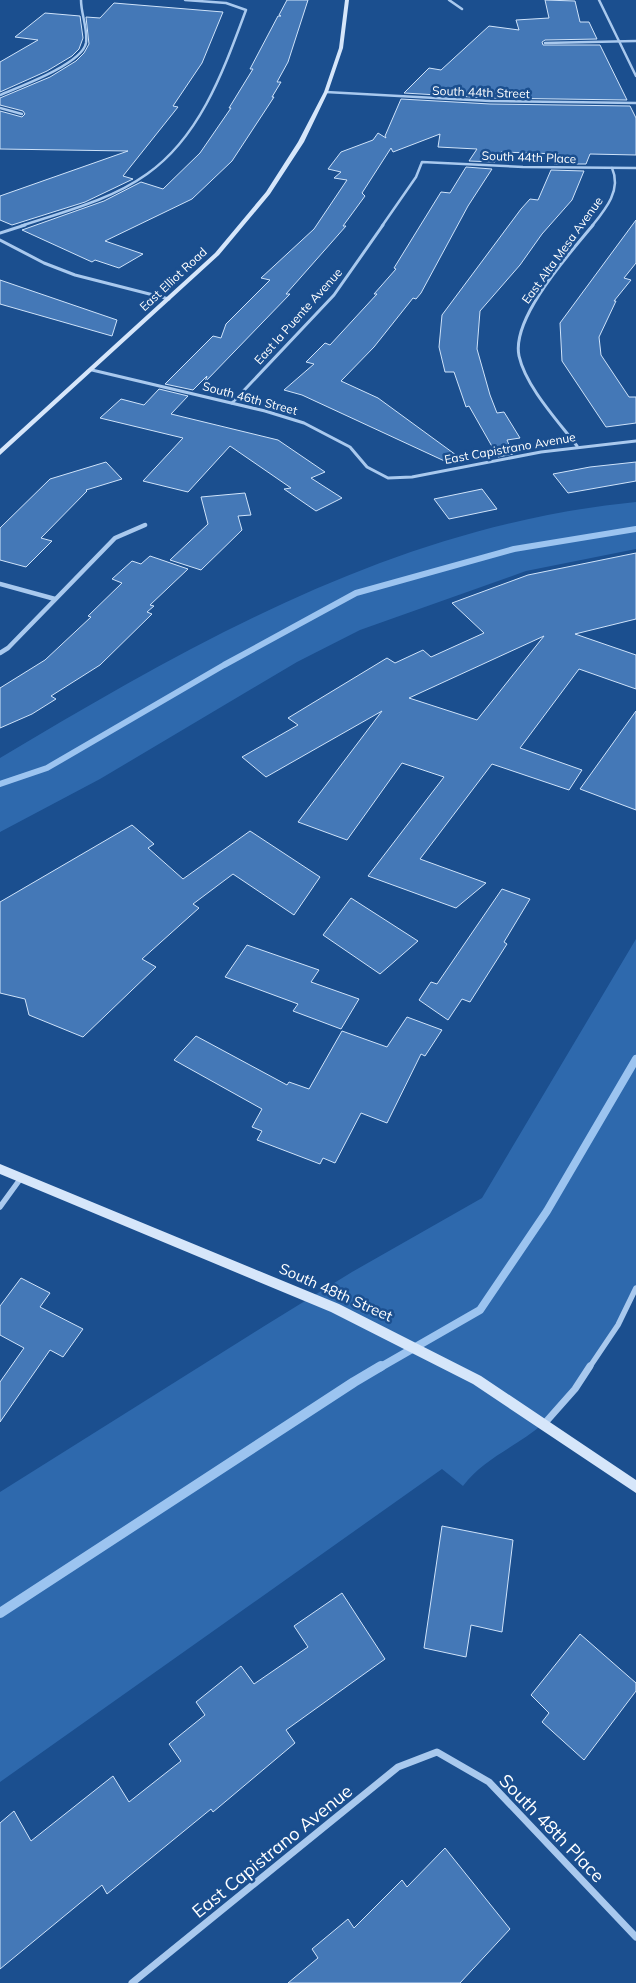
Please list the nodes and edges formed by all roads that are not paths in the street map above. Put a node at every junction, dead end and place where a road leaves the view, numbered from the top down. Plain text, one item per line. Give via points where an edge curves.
1 (81, 0) edge
2 (185, 0) edge
3 (347, 0) edge
4 (450, 0) edge
5 (599, 0) edge
6 (462, 9) dead end
7 (620, 42) junction
8 (636, 42) edge
9 (545, 43) dead end
10 (636, 76) edge
11 (326, 92) junction
12 (0, 95) edge
13 (636, 103) edge
14 (0, 108) edge
15 (22, 114) dead end
16 (422, 162) joint
17 (612, 168) junction
18 (636, 168) edge
19 (0, 233) edge
20 (0, 240) edge
21 (169, 299) junction
22 (92, 370) junction
23 (232, 403) junction
24 (636, 441) edge
25 (577, 446) junction
26 (0, 453) edge
27 (388, 478) joint
28 (145, 525) dead end
29 (0, 584) edge
30 (55, 600) junction
31 (0, 653) edge
32 (0, 1169) edge
33 (21, 1178) junction
34 (0, 1207) edge
35 (636, 1288) edge
36 (544, 1424) junction
37 (636, 1487) edge
38 (437, 1752) joint
39 (636, 1937) edge
40 (132, 1983) edge

1 - 12 street via 86,37 84,49 72,61
2 - 19 street via 226,2 241,5 246,10 222,74 197,117 167,156 148,174 122,189
3 - 11 main road, East Elliot Road via 341,48
4 - 6 street
5 - 7 street
7 - 8 street
7 - 9 street
7 - 10 street
11 - 13 street, South 44th Street via 490,101
11 - 21 main road, East Elliot Road via 301,142 268,193 217,254
14 - 15 street
16 - 17 street, South 44th Place
16 - 23 street, East la Puente Avenue via 416,177 334,295
17 - 18 street, South 44th Place
17 - 25 street, East Alta Mesa Avenue via 617,176 608,206 534,300 522,326 518,346 528,378
20 - 21 street via 75,275
21 - 22 main road, East Elliot Road
22 - 23 street, South 46th Street
22 - 26 main road, East Elliot Road
23 - 27 street, South 46th Street via 324,432 350,447 367,467
24 - 25 street, East Capistrano Avenue
25 - 27 street, East Capistrano Avenue via 412,477
28 - 30 street via 115,538
29 - 30 street
30 - 31 street
32 - 33 main road, South 48th Street
33 - 34 street
33 - 36 main road, South 48th Street via 326,1304 477,1380
35 - 36 street via 618,1325 575,1389
36 - 37 main road, South 48th Street
38 - 39 street, South 48th Place via 489,1782
38 - 40 street, East Capistrano Avenue via 398,1767

